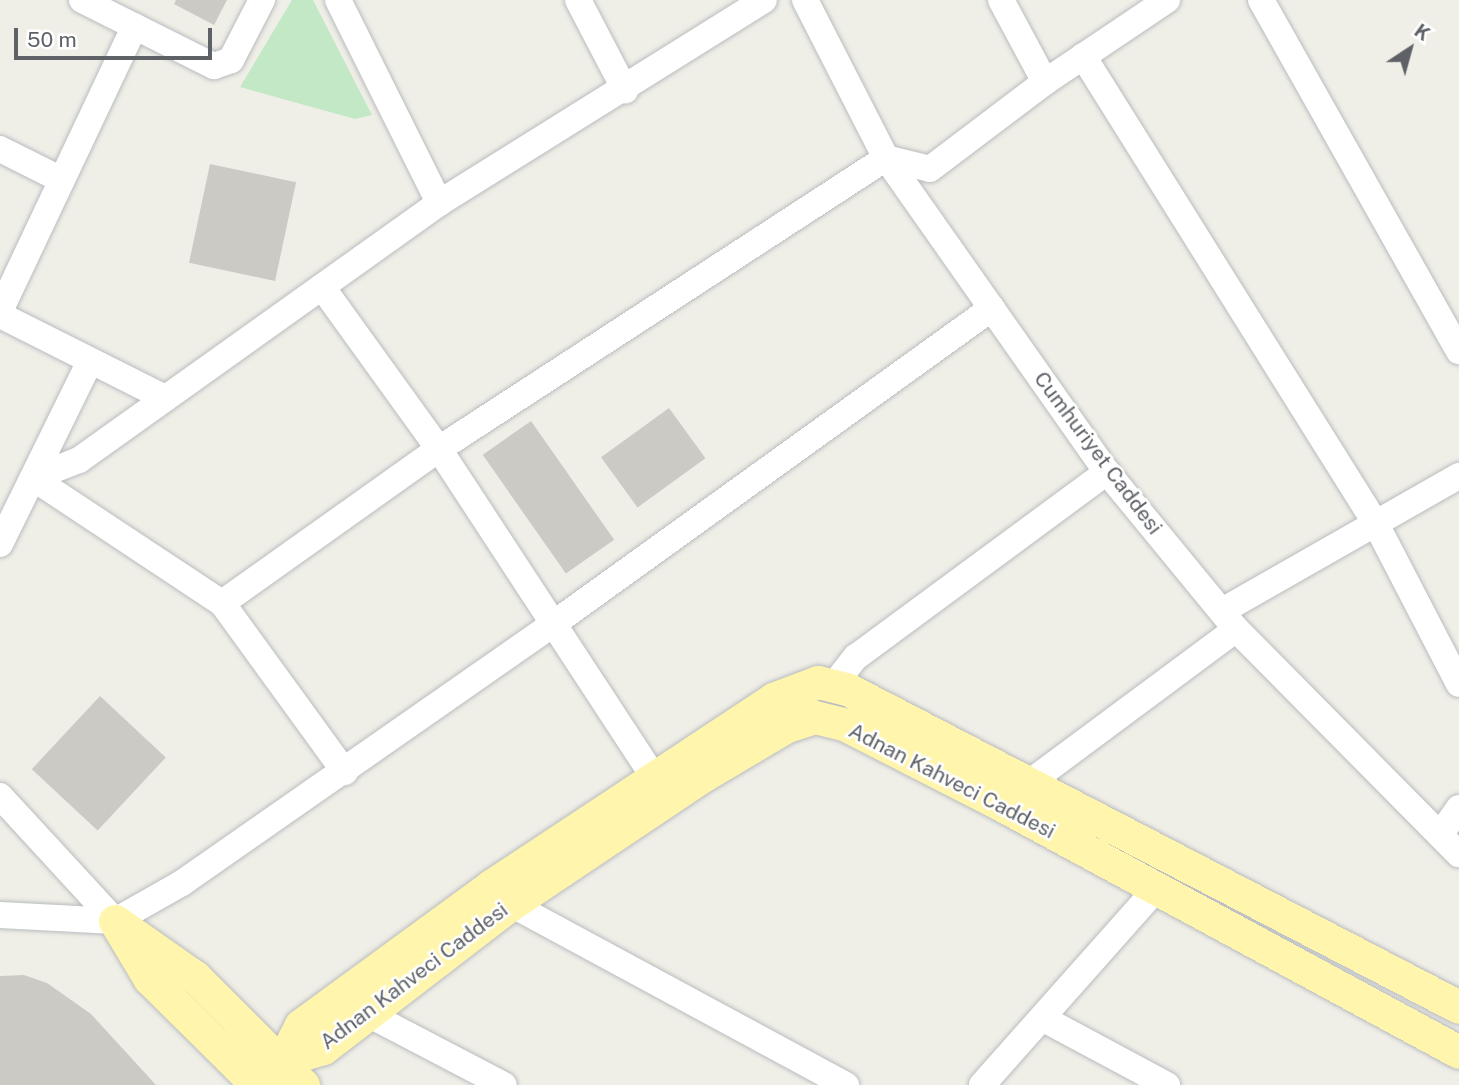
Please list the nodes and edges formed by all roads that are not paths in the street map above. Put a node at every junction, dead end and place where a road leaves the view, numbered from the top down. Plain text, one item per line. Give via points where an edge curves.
1 (82, 0) edge
2 (262, 0) edge
3 (338, 0) edge
4 (578, 0) edge
5 (764, 0) edge
6 (805, 0) edge
7 (1001, 0) edge
8 (1167, 0) edge
9 (1261, 0) edge
10 (135, 26) junction
11 (1083, 56) junction
12 (1045, 82) junction
13 (625, 90) junction
14 (0, 149) edge
15 (886, 158) junction
16 (62, 180) junction
17 (439, 203) junction
18 (322, 287) junction
19 (992, 308) junction
20 (0, 313) edge
21 (1459, 351) edge
22 (90, 361) junction
23 (165, 398) junction
24 (439, 449) junction
25 (1107, 472) junction
26 (1459, 477) edge
27 (33, 478) junction
28 (9, 505) edge
29 (1376, 524) junction
30 (0, 544) edge
31 (222, 603) junction
32 (1229, 620) junction
33 (556, 622) junction
34 (1459, 684) edge
35 (833, 686) junction
36 (345, 772) junction
37 (654, 778) junction
38 (1029, 783) junction
39 (0, 796) edge
40 (1459, 808) edge
41 (1440, 835) junction
42 (1459, 854) edge
43 (1156, 889) junction
44 (511, 904) junction
45 (0, 915) edge
46 (115, 921) junction
47 (1459, 1007) edge
48 (368, 1014) junction
49 (1042, 1018) junction
50 (1459, 1052) edge
51 (293, 1073) edge
52 (255, 1084) edge
53 (504, 1085) edge
54 (846, 1085) edge
55 (982, 1085) edge
56 (1167, 1085) edge

1 - 10 street
2 - 10 street via 231,60 214,66
3 - 17 street
4 - 13 street
5 - 13 street
6 - 15 street, Cumhuriyet Caddesi
7 - 12 street
8 - 11 street
9 - 21 street
10 - 16 street
11 - 12 street
11 - 29 street
12 - 15 street via 930,169
13 - 17 street
14 - 16 street
15 - 19 street, Cumhuriyet Caddesi
15 - 24 street
16 - 20 street
17 - 18 street
18 - 23 street
18 - 24 street
19 - 25 street, Cumhuriyet Caddesi
19 - 33 street
20 - 22 street
22 - 23 street
22 - 27 street
23 - 27 street via 79,460
24 - 31 street
24 - 33 street
25 - 32 street, Cumhuriyet Caddesi
25 - 35 street via 856,656
26 - 29 street
27 - 28 street
27 - 31 street
28 - 30 street
29 - 32 street
29 - 34 street
31 - 36 street
32 - 38 street
32 - 41 street, Cumhuriyet Caddesi
33 - 36 street
33 - 37 street
35 - 37 main road via 818,682 773,699
35 - 38 main road
36 - 46 street via 182,883
37 - 51 main road via 491,886 301,1025
38 - 47 main road
39 - 46 street
40 - 41 street
41 - 42 street, Cumhuriyet Caddesi
43 - 44 main road, Adnan Kahveci Caddesi via 846,725 815,717 787,726 704,775
43 - 49 street
43 - 50 main road, Adnan Kahveci Caddesi
44 - 48 main road, Adnan Kahveci Caddesi
44 - 54 street
45 - 46 street
46 - 51 main road via 169,955
46 - 52 main road via 149,978
48 - 51 main road, Adnan Kahveci Caddesi
48 - 53 street
49 - 55 street
49 - 56 street
51 - 52 main road, Adnan Kahveci Caddesi

